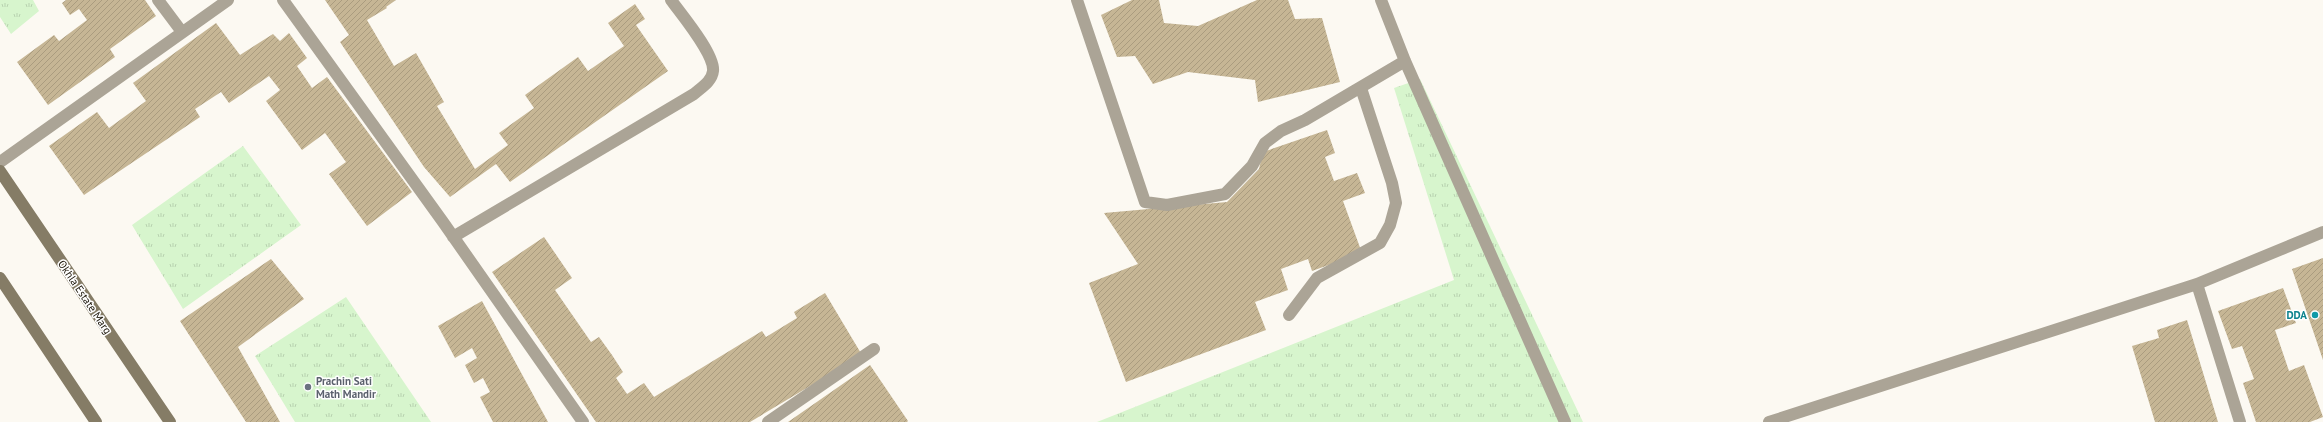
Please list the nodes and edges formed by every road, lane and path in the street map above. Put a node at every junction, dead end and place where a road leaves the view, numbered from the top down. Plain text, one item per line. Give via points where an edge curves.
1 (158, 0) edge
2 (228, 0) edge
3 (283, 0) edge
4 (671, 0) edge
5 (1076, 0) edge
6 (1381, 0) edge
7 (182, 32) junction
8 (1405, 61) junction
9 (1360, 88) junction
10 (0, 162) edge
11 (0, 171) edge
12 (2323, 232) edge
13 (453, 237) junction
14 (0, 278) edge
15 (2197, 284) junction
16 (1289, 315) dead end
17 (874, 349) dead end
18 (96, 422) edge
19 (170, 422) edge
20 (583, 422) edge
21 (768, 422) edge
22 (1565, 422) edge
23 (1769, 422) edge
24 (2240, 422) edge

1 - 7 street
2 - 7 street
3 - 13 street
4 - 13 street via 711,58 713,71 708,82 694,94
5 - 9 street via 1145,202 1167,205 1225,194 1252,166 1265,143 1280,131 1305,120
6 - 8 street
7 - 10 street
8 - 9 street
8 - 22 street
9 - 16 street via 1392,183 1396,203 1390,225 1380,243 1317,278
11 - 19 main road, Okhla Estate Marg
12 - 15 street
13 - 20 street
14 - 18 main road
15 - 23 street
15 - 24 street
17 - 21 street

